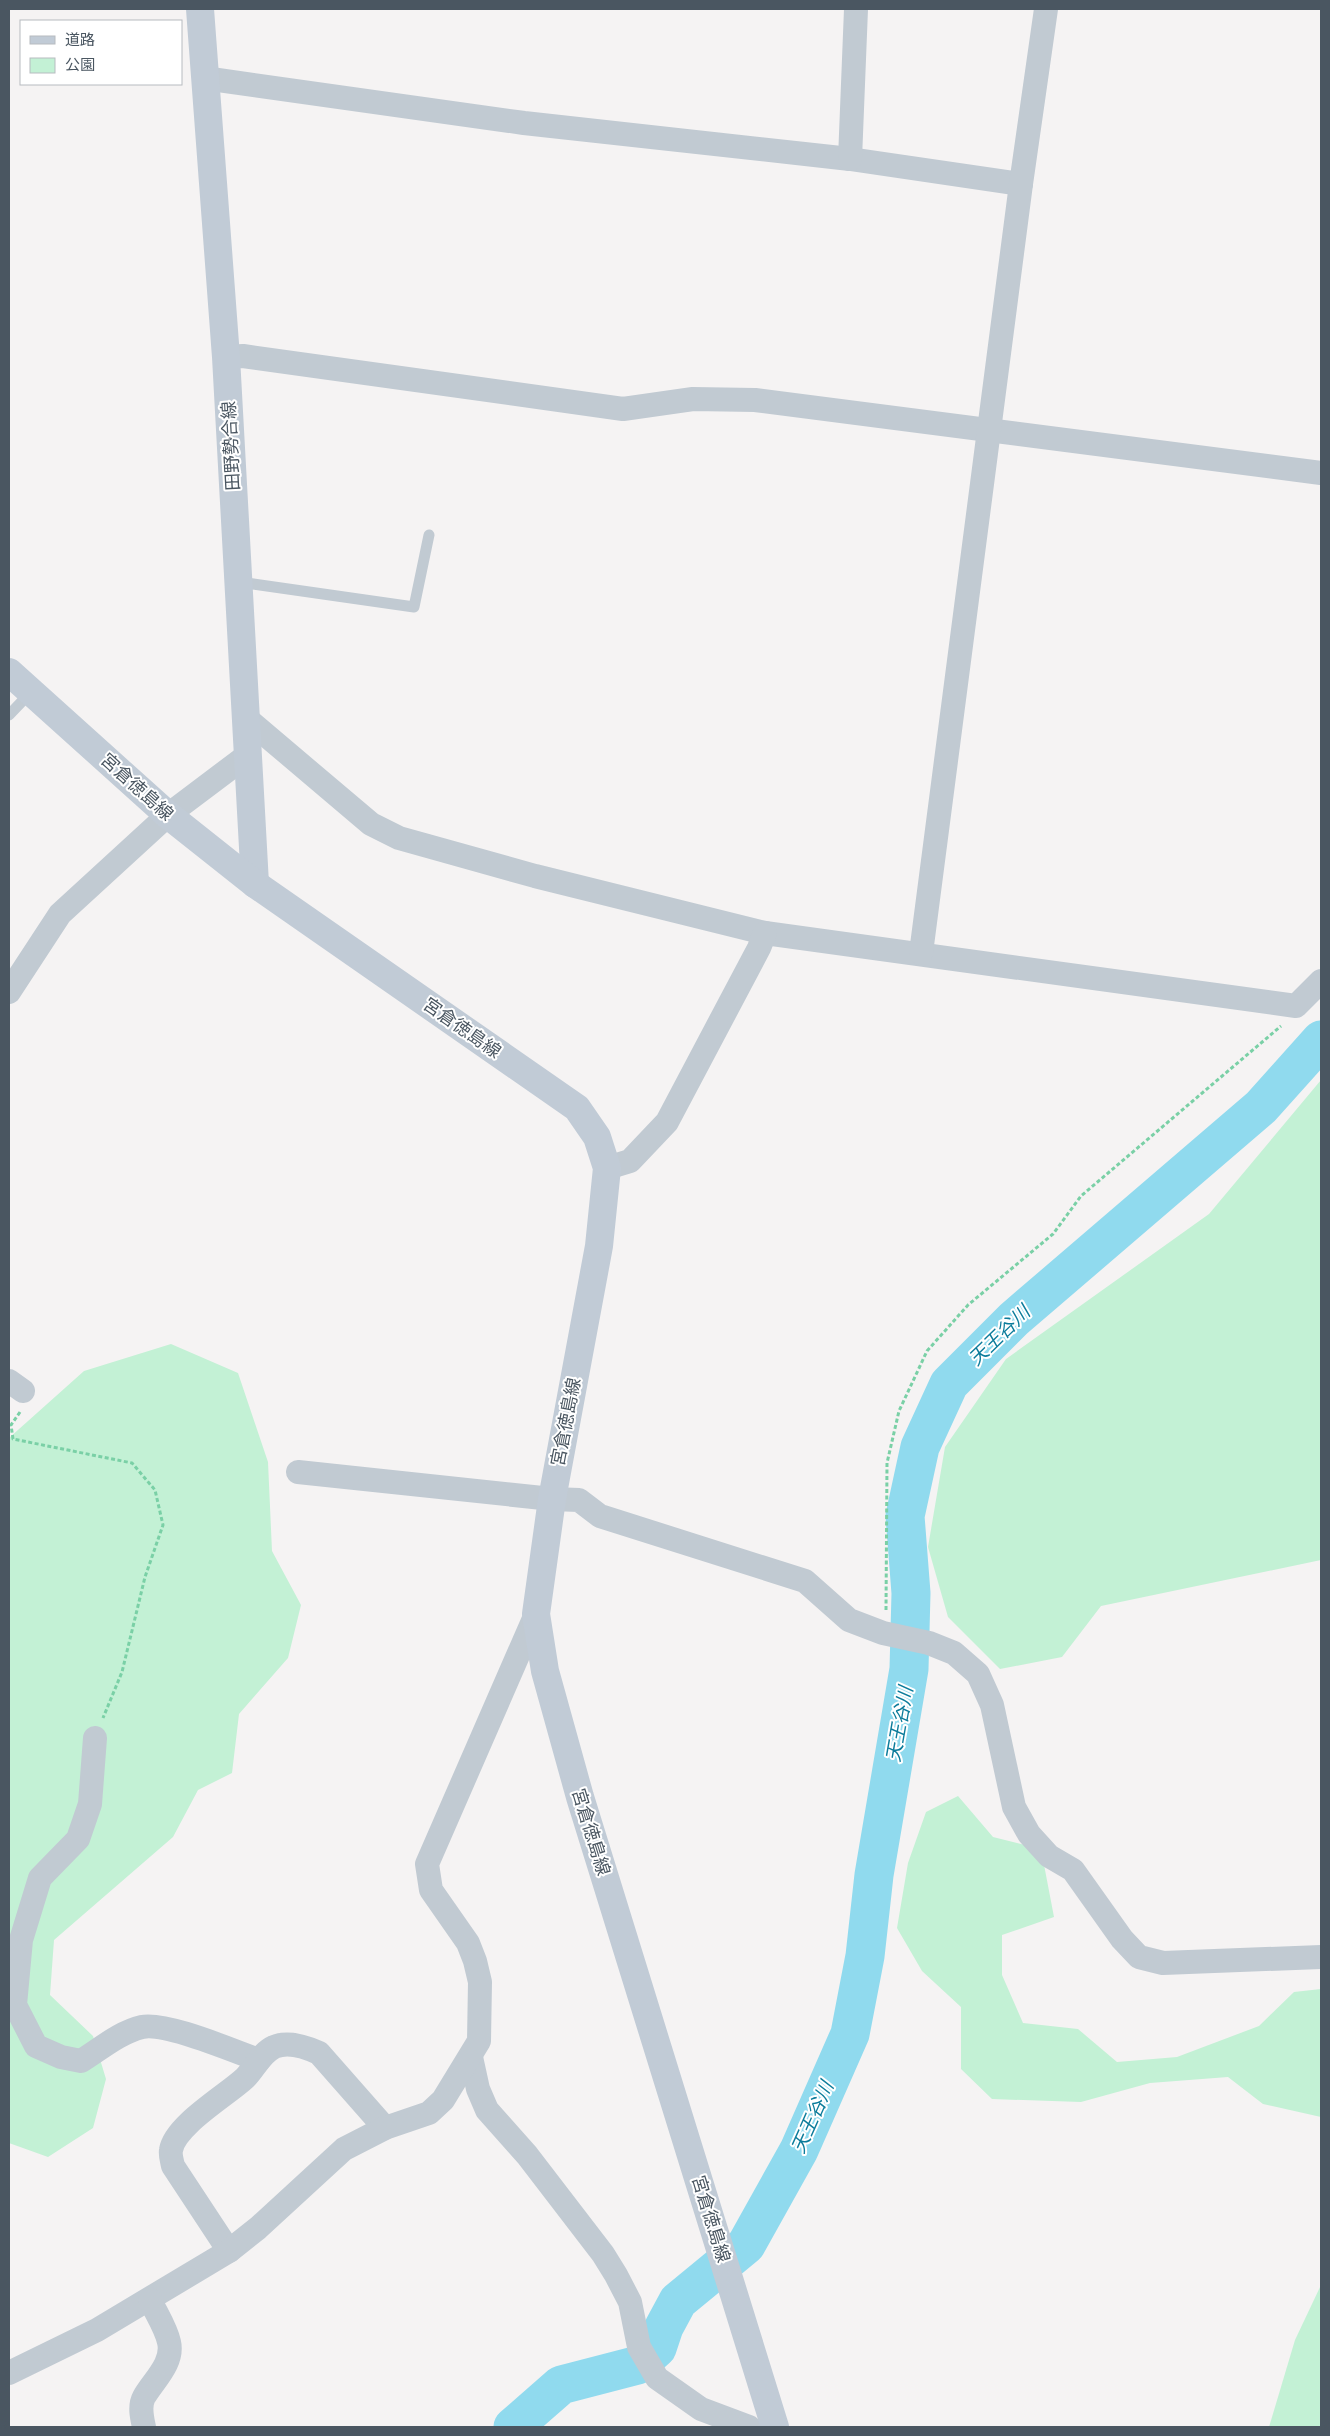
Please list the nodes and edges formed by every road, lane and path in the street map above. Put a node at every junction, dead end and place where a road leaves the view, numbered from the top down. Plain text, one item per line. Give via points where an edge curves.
1 (200, 9) edge
2 (856, 9) edge
3 (1046, 9) edge
4 (204, 78) junction
5 (850, 159) junction
6 (1021, 184) junction
7 (226, 357) junction
8 (990, 429) junction
9 (1321, 473) edge
10 (429, 535) dead end
11 (239, 582) junction
12 (9, 672) edge
13 (32, 692) junction
14 (9, 715) edge
15 (247, 719) junction
16 (249, 754) junction
17 (168, 814) junction
18 (255, 884) junction
19 (764, 933) junction
20 (921, 953) junction
21 (1321, 980) edge
22 (9, 992) edge
23 (1296, 1006) junction
24 (607, 1168) junction
25 (16, 1386) edge
26 (298, 1472) dead end
27 (552, 1499) junction
28 (536, 1614) junction
29 (889, 1635) junction
30 (95, 1738) joint
31 (1321, 1957) edge
32 (471, 2058) junction
33 (260, 2060) junction
34 (385, 2128) junction
35 (229, 2251) junction
36 (150, 2300) junction
37 (9, 2373) edge
38 (144, 2427) edge
39 (749, 2427) edge
40 (775, 2427) edge

1 - 4 main road, 田野勢合線
2 - 5 street
3 - 6 street
4 - 5 street via 524,123
4 - 7 main road, 田野勢合線
5 - 6 street
6 - 8 street
7 - 8 street via 243,356 623,409 693,399 755,400
7 - 11 main road, 田野勢合線
8 - 9 street
8 - 20 street
10 - 11 lane via 414,607
11 - 15 main road, 田野勢合線
12 - 13 main road, 宮倉徳島線
13 - 14 lane
13 - 17 main road, 宮倉徳島線
15 - 16 main road, 田野勢合線
15 - 19 street via 371,824 399,838 535,876
16 - 17 street
16 - 18 main road, 田野勢合線
17 - 18 main road, 宮倉徳島線
17 - 22 street via 60,914
18 - 24 main road, 宮倉徳島線 via 577,1108 597,1137
19 - 20 street
19 - 24 street via 667,1122 630,1161
20 - 23 street
21 - 23 street
23 - 29 path via 1289,1018 1270,1036 1081,1196 1053,1234 968,1305 927,1351 899,1411 887,1463
24 - 27 main road, 宮倉徳島線 via 599,1246
25 - 30 path via 24,1404 11,1425 13,1439 132,1464 155,1490 163,1525 145,1577 122,1672
26 - 27 street
27 - 28 main road, 宮倉徳島線
27 - 29 street via 579,1500 600,1516 805,1581 849,1620
28 - 32 street via 427,1864 431,1890 468,1943 480,1982 479,2041
28 - 40 main road, 宮倉徳島線 via 545,1671 580,1797
29 - 31 street via 954,1653 978,1674 992,1705 1014,1807 1029,1834 1048,1856 1073,1870 1139,1957 1163,1963
30 - 33 street via 90,1804 78,1839 40,1878 21,1940 15,2005 19,2013 36,2046 61,2058 81,2061 142,2027 162,2027
32 - 34 street via 429,2113
32 - 39 street via 487,2110 528,2155 616,2275 630,2302 643,2355 657,2378 701,2409
33 - 34 street via 276,2046 305,2047 319,2054
33 - 35 street via 245,2078 186,2126 171,2150 173,2166
34 - 35 street via 344,2149
35 - 36 street
36 - 37 street
36 - 38 street via 169,2343 169,2356 144,2398 141,2414

